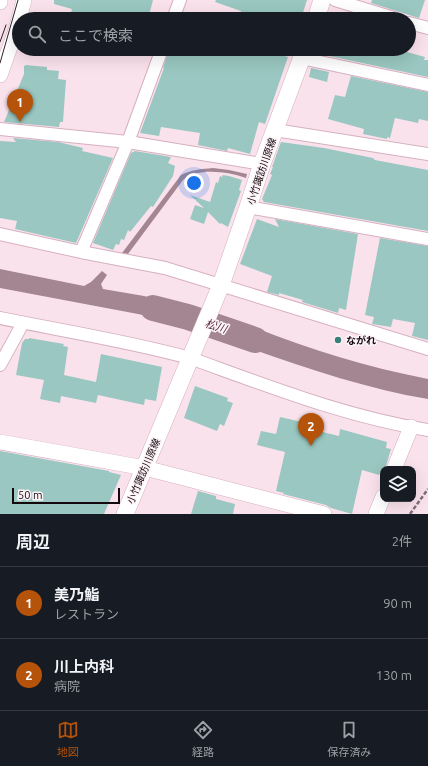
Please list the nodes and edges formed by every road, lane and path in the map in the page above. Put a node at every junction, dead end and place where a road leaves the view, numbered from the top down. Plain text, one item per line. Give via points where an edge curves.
1 (24, 0) edge
2 (180, 0) edge
3 (322, 0) edge
4 (335, 0) edge
5 (21, 12) edge
6 (176, 12) edge
7 (318, 12) edge
8 (374, 12) edge
9 (416, 25) edge
10 (428, 28) edge
11 (12, 41) edge
12 (159, 56) edge
13 (302, 56) edge
14 (315, 56) edge
15 (0, 75) edge
16 (428, 85) edge
17 (0, 129) edge
18 (275, 130) junction
19 (128, 142) junction
20 (428, 154) edge
21 (262, 164) junction
22 (248, 208) junction
23 (0, 234) edge
24 (428, 239) edge
25 (82, 252) junction
26 (219, 289) junction
27 (0, 318) edge
28 (23, 323) junction
29 (428, 349) edge
30 (190, 358) junction
31 (0, 365) edge
32 (411, 427) junction
33 (428, 430) edge
34 (0, 442) edge
35 (395, 466) edge
36 (145, 468) junction
37 (428, 489) edge
38 (381, 502) edge
39 (125, 514) edge
40 (324, 514) edge
41 (376, 514) edge
42 (410, 514) edge

1 - 5 street
2 - 6 street
3 - 7 main road
4 - 8 street
9 - 10 street
11 - 15 street
12 - 19 street
13 - 18 main road, 小竹諏訪川原線
14 - 16 street
17 - 19 street
18 - 20 street
18 - 21 main road, 小竹諏訪川原線
19 - 21 street
19 - 25 street
21 - 22 main road, 小竹諏訪川原線
22 - 24 street
22 - 26 main road, 小竹諏訪川原線
23 - 25 street
25 - 26 street via 165,268
26 - 29 street
26 - 30 main road, 小竹諏訪川原線
27 - 28 street
28 - 30 street via 147,346
28 - 31 street
30 - 32 street via 348,413
30 - 36 main road, 小竹諏訪川原線
32 - 33 street
32 - 35 street
34 - 36 street
36 - 39 main road, 小竹諏訪川原線
36 - 40 street
37 - 42 path
38 - 41 street

